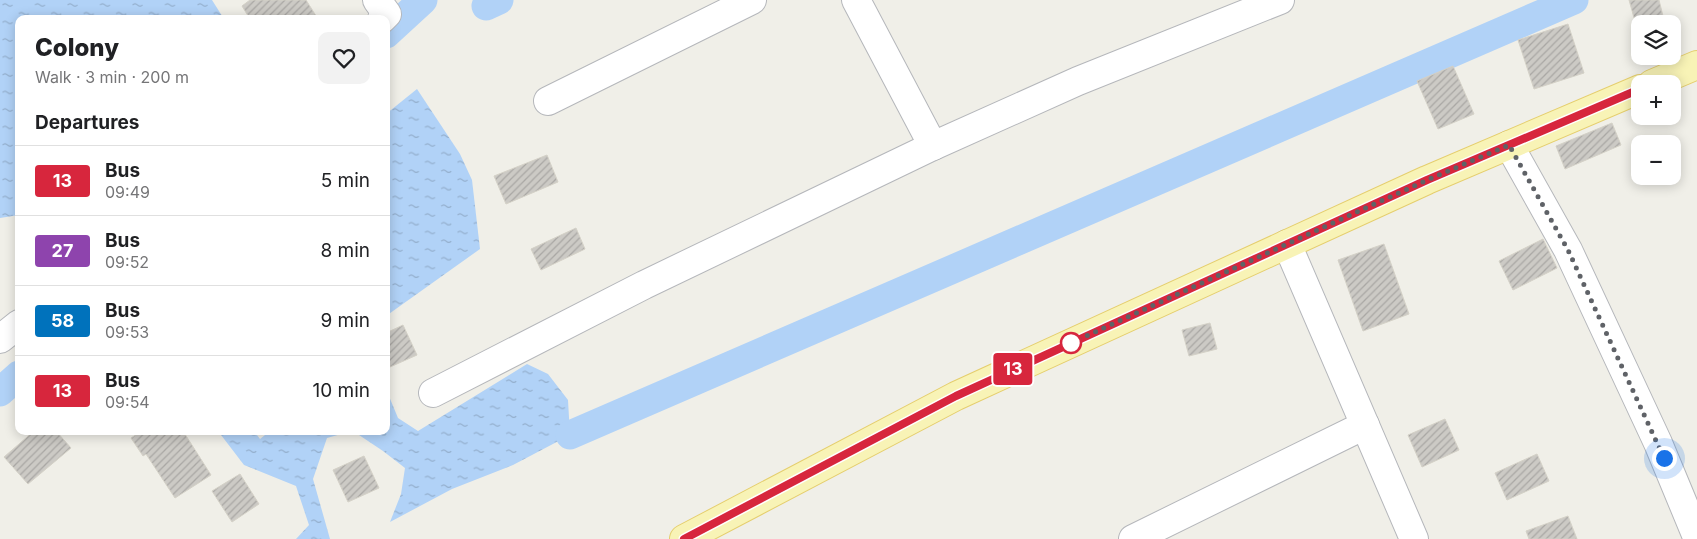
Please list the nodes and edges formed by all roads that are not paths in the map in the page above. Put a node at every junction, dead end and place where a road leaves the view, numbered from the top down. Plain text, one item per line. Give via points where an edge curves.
1 (377, 0) edge
2 (752, 0) edge
3 (856, 0) edge
4 (1280, 0) edge
5 (386, 15) edge
6 (1697, 64) edge
7 (1672, 75) edge
8 (1631, 93) edge
9 (548, 101) dead end
10 (1509, 145) junction
11 (933, 146) junction
12 (1287, 244) junction
13 (15, 327) edge
14 (0, 339) edge
15 (433, 393) dead end
16 (1365, 425) junction
17 (1697, 537) edge
18 (684, 539) edge
19 (1133, 539) edge
20 (1414, 539) edge

1 - 5 street
2 - 9 street
3 - 11 street
4 - 11 street via 1078,81
6 - 7 main road
8 - 10 main road
10 - 12 main road
10 - 17 street via 1568,250 1658,442
11 - 15 street via 644,284
12 - 16 street
12 - 18 main road via 956,396
13 - 14 street
16 - 19 street
16 - 20 street

